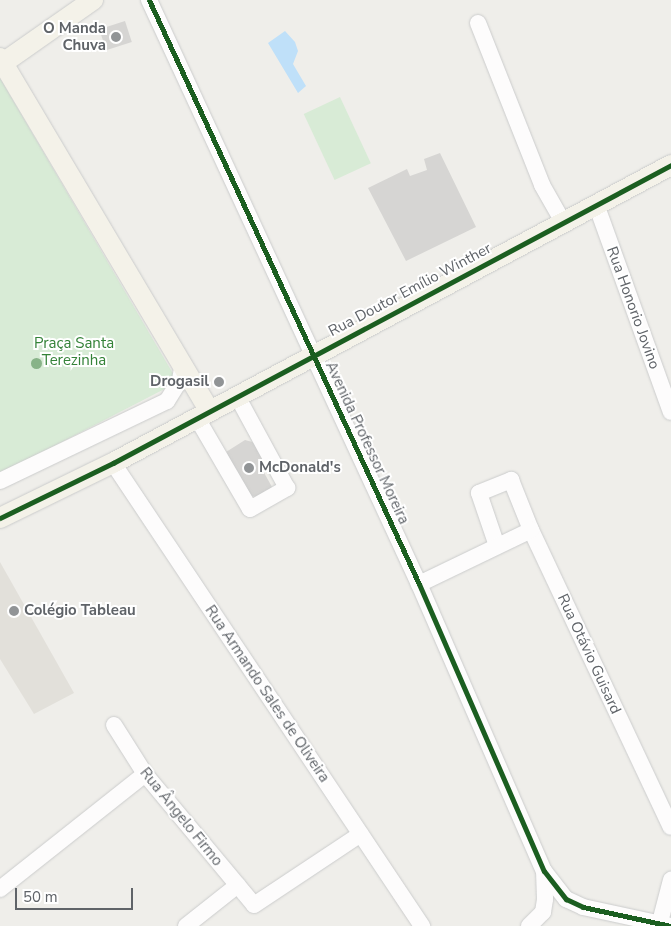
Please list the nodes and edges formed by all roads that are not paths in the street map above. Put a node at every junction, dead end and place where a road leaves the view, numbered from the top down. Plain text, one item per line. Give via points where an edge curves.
1 (93, 0) edge
2 (149, 0) edge
3 (478, 23) dead end
4 (1, 62) edge
5 (671, 165) edge
6 (596, 204) junction
7 (563, 222) junction
8 (312, 357) junction
9 (183, 363) junction
10 (237, 396) junction
11 (671, 412) edge
12 (203, 414) junction
13 (113, 463) junction
14 (0, 481) edge
15 (0, 518) edge
16 (531, 530) junction
17 (497, 546) junction
18 (419, 584) junction
19 (114, 725) dead end
20 (144, 774) junction
21 (671, 827) edge
22 (361, 834) junction
23 (544, 871) junction
24 (671, 880) edge
25 (238, 885) junction
26 (0, 889) edge
27 (186, 926) edge
28 (422, 926) edge
29 (529, 926) edge
30 (663, 926) edge

1 - 4 main road
2 - 8 street, Avenida Professor Moreira
3 - 7 street via 542,185
4 - 9 main road
5 - 6 main road, Rua Doutor Emílio Winther
6 - 7 main road, Rua Doutor Emílio Winther
6 - 11 street, Rua Honorio Jovino
7 - 8 main road, Rua Doutor Emílio Winther
8 - 10 main road, Rua Doutor Emílio Winther
8 - 18 street, Avenida Professor Moreira
9 - 12 main road
9 - 14 street via 180,380 167,401
10 - 12 main road, Rua Doutor Emílio Winther
10 - 12 street via 287,488 250,509
12 - 13 main road, Rua Doutor Emílio Winther
13 - 15 main road, Rua Doutor Emílio Winther
13 - 22 street, Rua Armando Sales de Oliveira
16 - 17 street
16 - 17 street, Rua Otávio Guisard via 511,480 479,493
16 - 21 street, Rua Otávio Guisard
17 - 18 street
18 - 23 street, Avenida Professor Moreira
19 - 20 street, Rua Ângelo Firmo
20 - 25 street, Rua Ângelo Firmo
20 - 26 street
22 - 25 street, Rua Ângelo Firmo via 254,905
22 - 28 street, Rua Armando Sales de Oliveira
23 - 29 street via 543,912
23 - 30 street via 566,899 582,907
24 - 30 street
25 - 27 street

